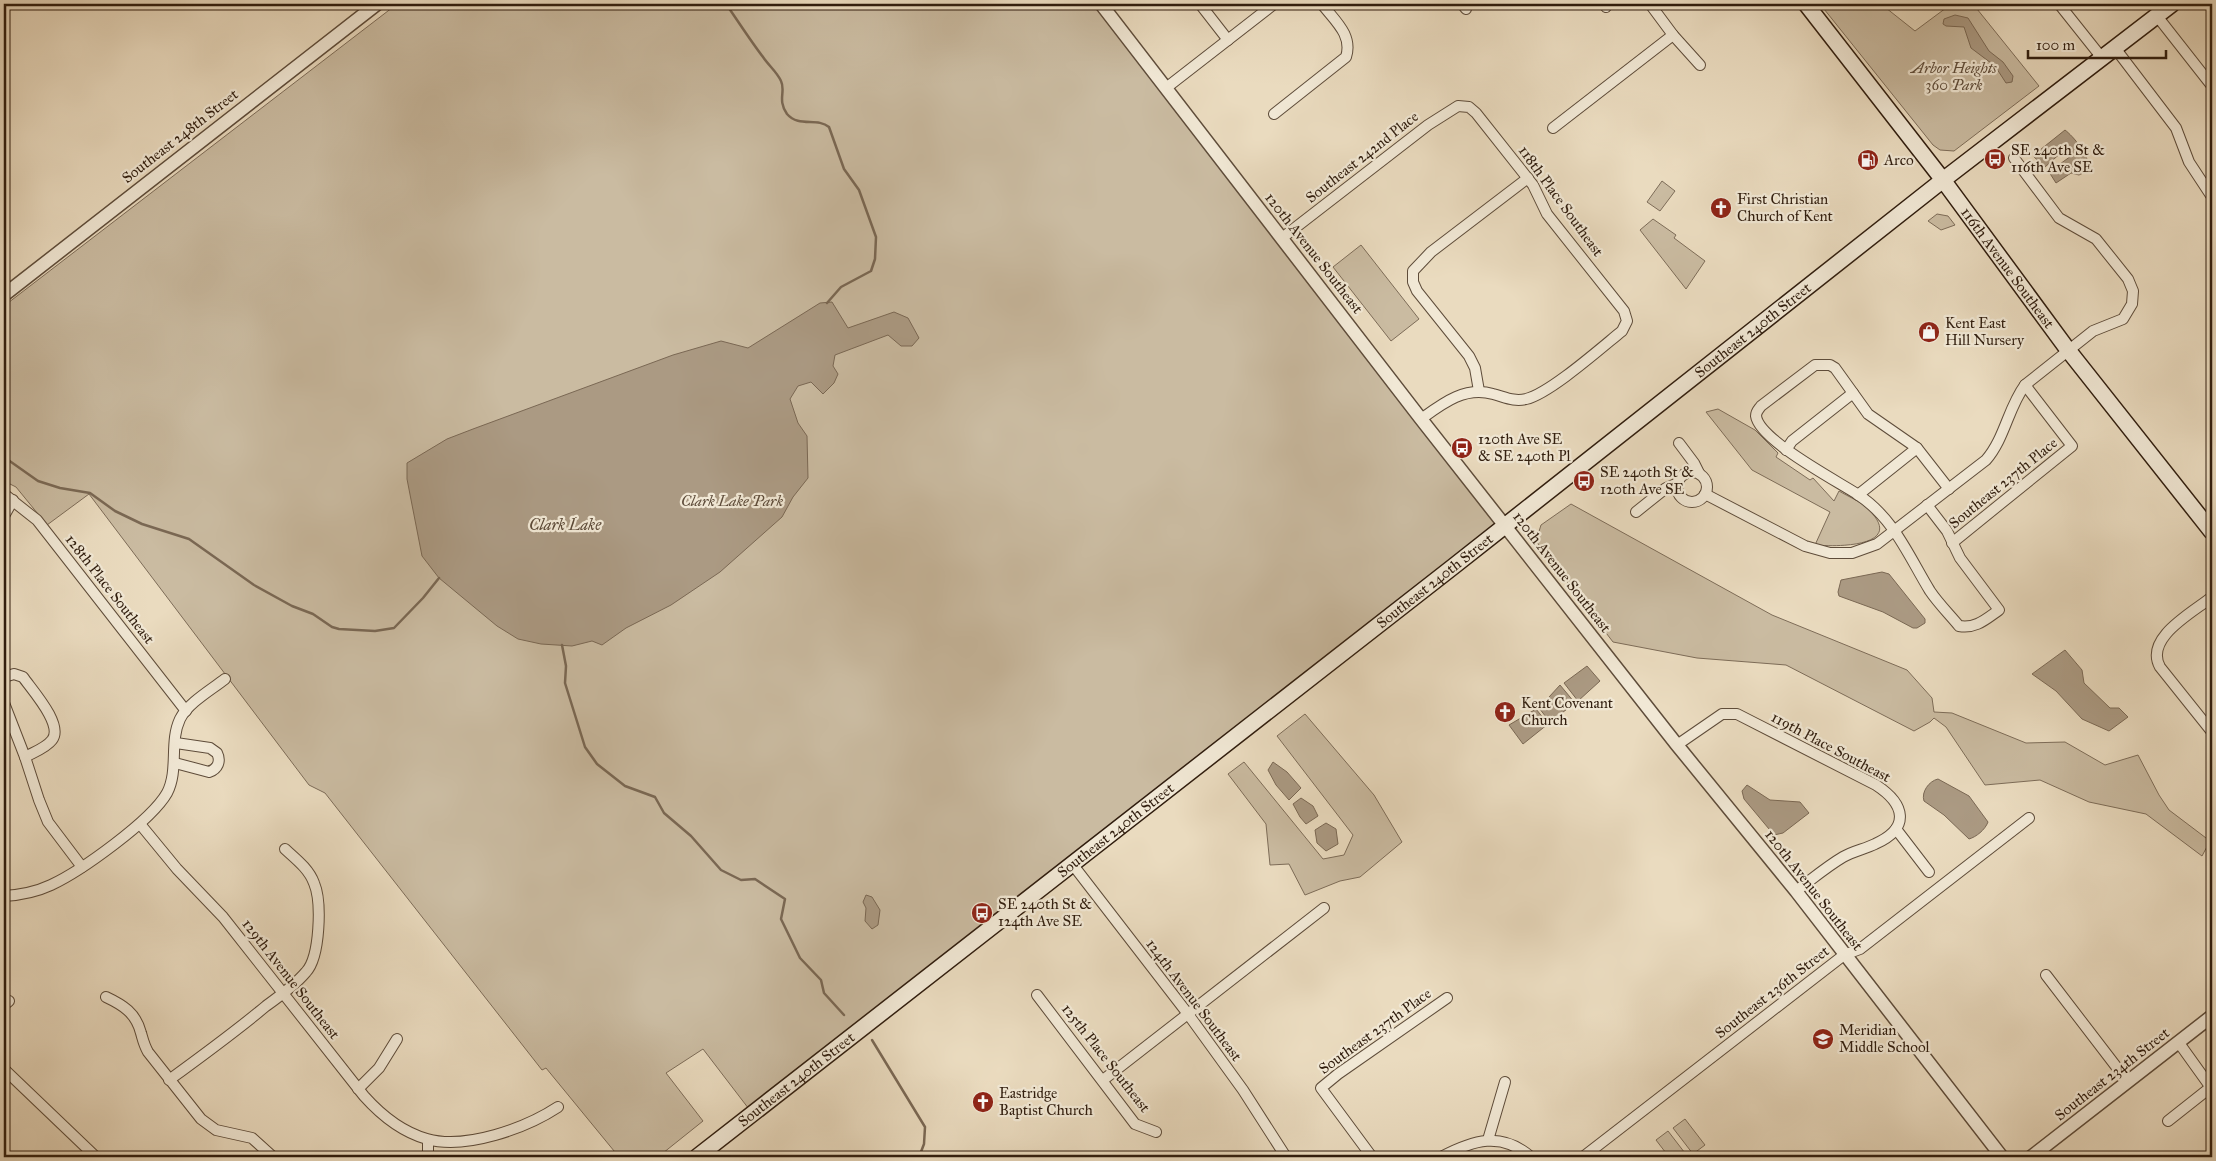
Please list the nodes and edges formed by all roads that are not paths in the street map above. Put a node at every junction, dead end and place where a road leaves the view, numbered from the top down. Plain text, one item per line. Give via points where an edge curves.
1 (378, 4) edge
2 (1101, 4) edge
3 (1200, 4) edge
4 (1274, 4) edge
5 (1322, 4) edge
6 (1650, 4) edge
7 (1806, 4) edge
8 (2060, 4) edge
9 (2172, 4) edge
10 (2157, 16) junction
11 (1673, 35) junction
12 (1228, 40) junction
13 (2115, 48) junction
14 (2102, 58) junction
15 (1700, 65) dead end
16 (2212, 86) edge
17 (1166, 88) junction
18 (1462, 106) joint
19 (1274, 114) dead end
20 (1553, 128) dead end
21 (2014, 158) dead end
22 (1528, 178) junction
23 (1943, 180) junction
24 (2212, 197) edge
25 (1282, 238) junction
26 (4, 295) edge
27 (2068, 350) junction
28 (2025, 385) junction
29 (1479, 391) junction
30 (1853, 393) junction
31 (1421, 419) junction
32 (1679, 443) dead end
33 (1917, 448) junction
34 (1786, 450) junction
35 (1698, 473) junction
36 (1678, 483) junction
37 (1949, 489) junction
38 (4, 494) edge
39 (1706, 494) junction
40 (1858, 495) junction
41 (13, 500) junction
42 (1927, 505) junction
43 (1636, 512) dead end
44 (4, 516) edge
45 (1505, 525) junction
46 (1895, 530) junction
47 (2212, 532) edge
48 (1952, 543) junction
49 (2212, 597) edge
50 (4, 677) edge
51 (225, 679) dead end
52 (4, 703) edge
53 (186, 710) junction
54 (2212, 732) edge
55 (176, 743) junction
56 (1677, 745) junction
57 (26, 757) junction
58 (175, 763) junction
59 (2029, 818) dead end
60 (140, 824) junction
61 (1896, 829) junction
62 (285, 849) dead end
63 (1073, 865) junction
64 (82, 867) junction
65 (1929, 872) dead end
66 (1796, 891) junction
67 (4, 896) edge
68 (1324, 908) dead end
69 (1844, 955) junction
70 (2046, 975) dead end
71 (283, 993) junction
72 (1037, 994) dead end
73 (106, 997) dead end
74 (1447, 998) dead end
75 (1188, 1014) junction
76 (2212, 1016) edge
77 (397, 1039) dead end
78 (2179, 1043) junction
79 (4, 1069) edge
80 (169, 1080) junction
81 (1103, 1080) junction
82 (1505, 1082) dead end
83 (2128, 1082) junction
84 (2211, 1088) edge
85 (358, 1089) junction
86 (558, 1107) dead end
87 (2168, 1121) dead end
88 (1156, 1132) dead end
89 (428, 1140) junction
90 (1488, 1140) junction
91 (96, 1157) edge
92 (272, 1157) edge
93 (428, 1157) edge
94 (697, 1157) edge
95 (1286, 1157) edge
96 (1372, 1157) edge
97 (1441, 1157) edge
98 (1532, 1157) edge
99 (1583, 1157) edge
100 (2002, 1157) edge
101 (2031, 1157) edge

1 - 26 street, Southeast 248th Street
2 - 17 street, 120th Avenue Southeast
3 - 12 street
4 - 12 street
5 - 19 street via 1347,37 1346,57
6 - 11 street
7 - 23 main road, 116th Avenue Southeast
8 - 14 street
9 - 10 main road, Southeast 240th Street
10 - 13 main road, Southeast 240th Street
10 - 16 street
11 - 15 street
11 - 20 street
12 - 17 street
13 - 14 main road, Southeast 240th Street
13 - 24 street via 2176,128 2189,162
14 - 23 main road, Southeast 240th Street
17 - 25 street, 120th Avenue Southeast
18 - 22 street, 118th Place Southeast via 1476,113
18 - 25 street, Southeast 242nd Place via 1450,108
21 - 27 street via 2059,218 2096,239 2128,279 2133,291 2132,304 2123,319 2093,331
22 - 29 street via 1430,252 1415,267 1412,276 1416,291 1469,356
22 - 29 street, 118th Place Southeast via 1548,214 1624,311 1627,322 1622,331 1539,395 1517,401
23 - 27 main road, 116th Avenue Southeast
23 - 45 main road, Southeast 240th Street
25 - 31 street, 120th Avenue Southeast
27 - 28 street
27 - 47 main road, 116th Avenue Southeast
28 - 37 street via 2018,394 1994,451
28 - 48 street, Southeast 237th Place via 2072,446
29 - 31 street via 1448,400
30 - 33 street via 1868,414
30 - 34 street via 1792,440
30 - 34 street via 1835,368 1815,365 1761,406 1756,416 1762,427
31 - 45 street, 120th Avenue Southeast
32 - 35 street
33 - 37 street
33 - 40 street
34 - 40 street
35 - 36 street via 1686,474
35 - 39 street via 1706,480
36 - 39 street via 1681,497 1689,501 1699,500
36 - 43 street via 1666,488
37 - 42 street
38 - 41 street, 128th Place Southeast
39 - 46 street via 1805,546 1830,553 1863,550
40 - 46 street via 1878,509
41 - 44 street
41 - 53 street, 128th Place Southeast via 37,520
42 - 46 street
42 - 48 street
45 - 56 street, 120th Avenue Southeast
45 - 63 main road, Southeast 240th Street
46 - 48 street via 1931,592 1959,626 1969,628 1999,610
49 - 54 street via 2165,634 2158,644 2156,656 2160,667
50 - 57 street via 14,674 23,677 54,725 55,734 51,741
51 - 53 street
52 - 57 street
53 - 55 street via 177,728
55 - 58 street
55 - 58 street via 210,748 217,753 219,761 209,772
56 - 61 street, 119th Place Southeast via 1722,714 1737,714 1884,790 1901,811
56 - 66 street, 120th Avenue Southeast
57 - 64 street via 48,822
58 - 60 street via 166,794
59 - 69 street, Southeast 236th Street via 1860,949
60 - 64 street
60 - 71 street, 129th Avenue Southeast via 223,917
61 - 65 street
61 - 66 street via 1876,844 1844,856
62 - 71 street via 310,874 318,905 316,951 312,962 307,972
63 - 75 street, 124th Avenue Southeast
63 - 94 main road, Southeast 240th Street
64 - 67 street via 23,895
66 - 69 street, 120th Avenue Southeast
68 - 75 street
69 - 99 street, Southeast 236th Street
69 - 100 street, 120th Avenue Southeast
70 - 83 street
71 - 80 street
71 - 85 street, 129th Avenue Southeast
72 - 81 street, 125th Place Southeast
73 - 80 street via 132,1014 145,1047
74 - 96 street, Southeast 237th Place via 1321,1088
75 - 81 street
75 - 95 street, 124th Avenue Southeast
76 - 78 street, Southeast 234th Street
77 - 85 street via 379,1068
78 - 83 street, Southeast 234th Street
78 - 84 street
79 - 91 street
80 - 92 street via 209,1126 252,1138
81 - 88 street, 125th Place Southeast via 1135,1124
82 - 90 street
83 - 101 street, Southeast 234th Street
84 - 87 street
85 - 89 street, 129th Avenue Southeast via 386,1117
86 - 89 street via 535,1121 488,1136 466,1141
89 - 93 street
90 - 97 street via 1460,1147
90 - 98 street via 1512,1144

